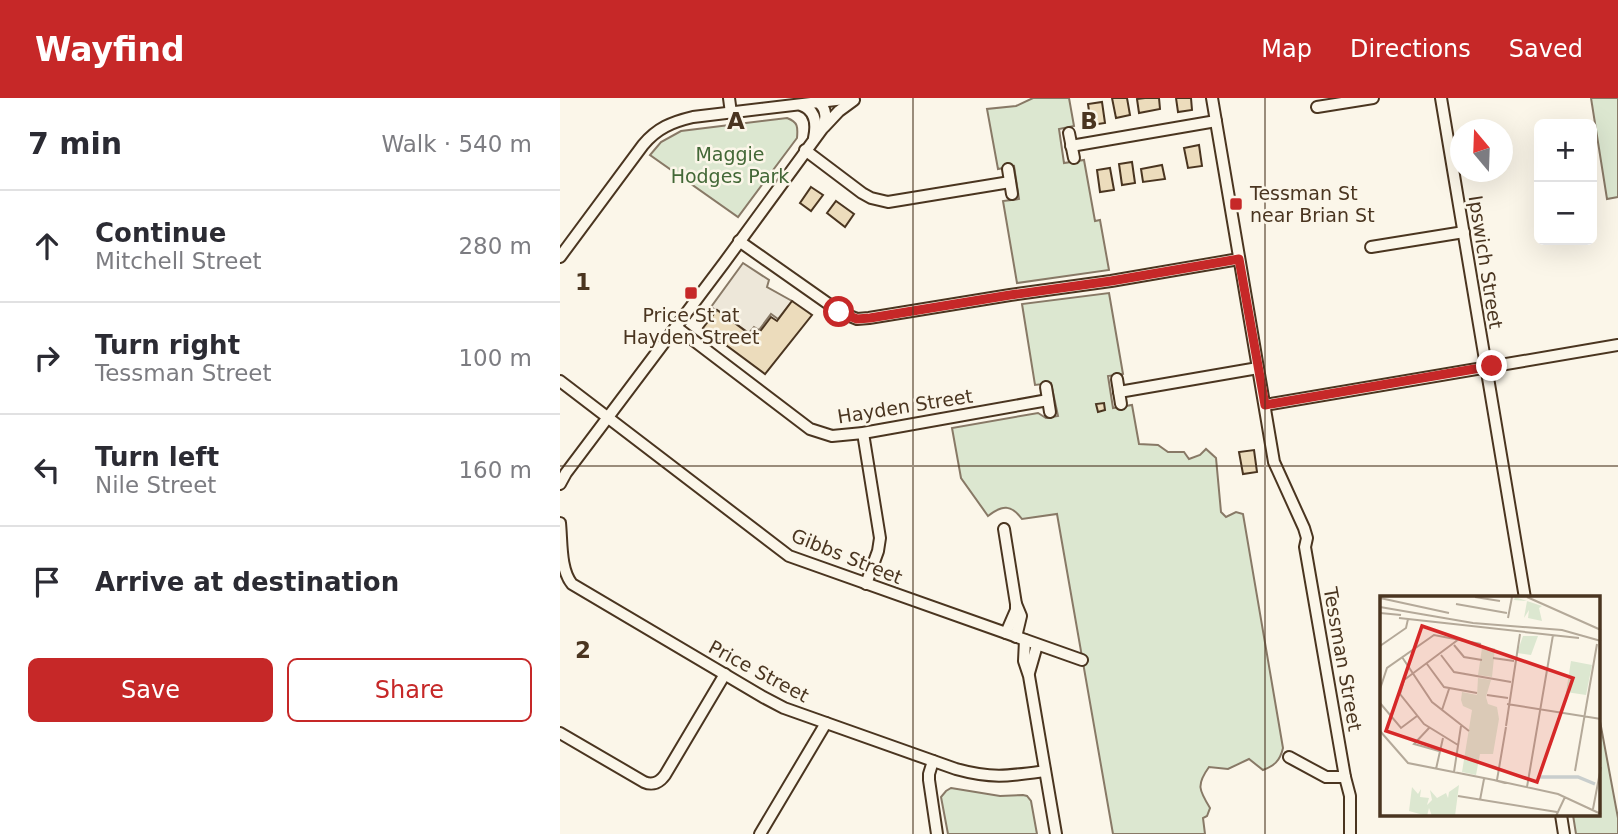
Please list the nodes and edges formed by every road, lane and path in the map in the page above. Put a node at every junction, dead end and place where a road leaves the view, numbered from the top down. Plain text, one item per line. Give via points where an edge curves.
1 (729, 98) edge
2 (738, 98) edge
3 (853, 98) edge
4 (858, 98) edge
5 (1212, 98) edge
6 (1373, 98) edge
7 (1441, 98) edge
8 (814, 107) junction
9 (1317, 107) dead end
10 (736, 112) junction
11 (1216, 121) junction
12 (1069, 133) dead end
13 (817, 136) junction
14 (805, 150) junction
15 (1008, 169) dead end
16 (1464, 232) junction
17 (739, 241) junction
18 (1371, 247) dead end
19 (560, 257) edge
20 (1239, 259) junction
21 (676, 327) junction
22 (1618, 345) edge
23 (1258, 368) junction
24 (1486, 368) junction
25 (1116, 379) dead end
26 (560, 381) edge
27 (1046, 387) dead end
28 (1119, 392) junction
29 (1048, 400) junction
30 (1121, 404) dead end
31 (1265, 405) junction
32 (1050, 412) dead end
33 (608, 417) junction
34 (863, 433) junction
35 (560, 484) edge
36 (560, 523) edge
37 (1004, 530) dead end
38 (866, 584) junction
39 (1525, 596) edge
40 (1016, 637) junction
41 (1037, 645) junction
42 (1082, 660) dead end
43 (726, 674) junction
44 (1029, 676) junction
45 (825, 723) junction
46 (560, 733) edge
47 (1289, 757) dead end
48 (933, 761) junction
49 (1045, 771) junction
50 (1345, 777) junction
51 (1561, 816) edge
52 (760, 834) edge
53 (937, 834) edge
54 (1056, 834) edge
55 (1344, 834) edge
56 (1350, 834) edge
57 (1564, 834) edge

1 - 10 street
2 - 10 street
3 - 8 street
4 - 13 street
5 - 11 street, Tessman Street
6 - 9 street
7 - 16 street, Ipswich Street
8 - 10 street
8 - 13 street via 822,106 825,114
10 - 19 street via 680,120 655,132
11 - 12 street via 1073,152
11 - 20 street, Tessman Street
13 - 14 street
14 - 15 street via 862,193 888,202 1011,188
14 - 17 street
16 - 18 street
16 - 24 street, Ipswich Street
17 - 20 street via 839,312 857,319
17 - 21 street
20 - 23 street, Tessman Street
21 - 33 street
21 - 34 street, Hayden Street via 810,429 832,436
22 - 24 street
23 - 28 street
23 - 31 street, Tessman Street
24 - 31 street
24 - 39 street, Ipswich Street
25 - 28 street
26 - 33 street, Gibbs Street
27 - 29 street
28 - 30 street
29 - 32 street
29 - 34 street, Hayden Street
31 - 50 street, Tessman Street via 1274,462 1307,538
33 - 35 street
33 - 38 street, Gibbs Street via 789,556
34 - 38 street via 880,538
36 - 43 street, Price Street via 564,568 572,584
37 - 40 street via 1016,604
38 - 40 street, Gibbs Street
40 - 41 street, Gibbs Street
40 - 44 street
41 - 42 street, Gibbs Street
41 - 44 street
43 - 45 street, Price Street via 784,708
43 - 46 street via 658,782 647,784
44 - 49 street
45 - 48 street, Price Street
45 - 52 street
47 - 50 street via 1326,777
48 - 49 street, Price Street via 979,776
48 - 53 street via 929,780
49 - 54 street
50 - 55 street, Tessman Street
50 - 56 street, Tessman Street via 1351,804
51 - 57 street

